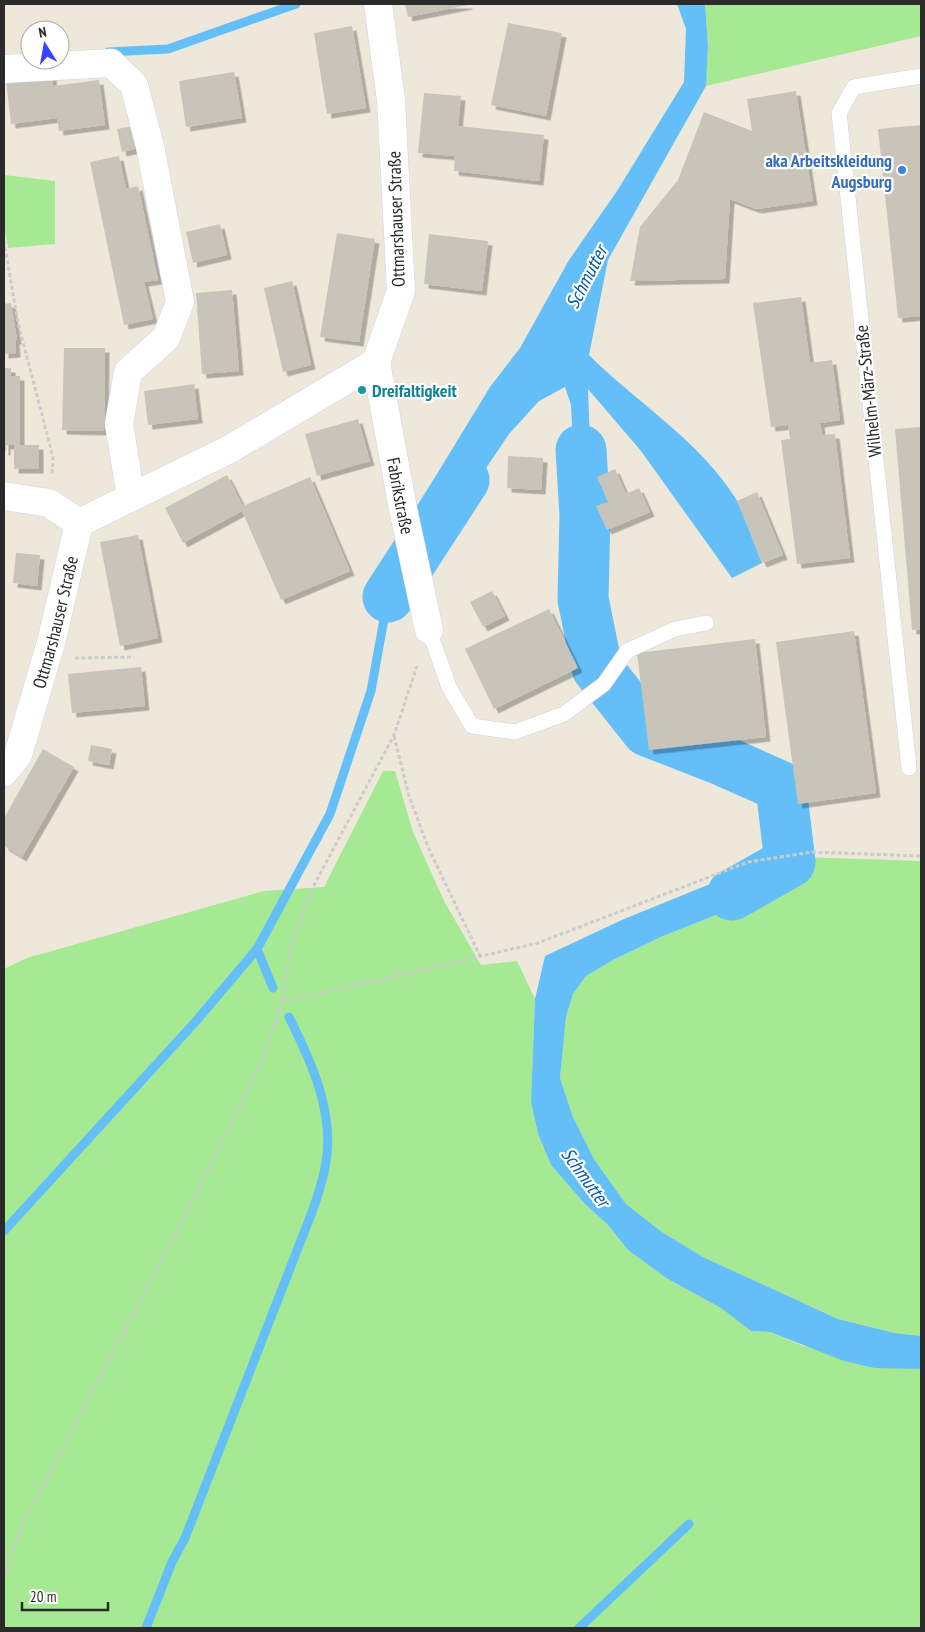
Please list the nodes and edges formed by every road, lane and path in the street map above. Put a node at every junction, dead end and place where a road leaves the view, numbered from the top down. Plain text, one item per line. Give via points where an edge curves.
1 (378, 4) edge
2 (4, 69) edge
3 (921, 76) edge
4 (4, 241) edge
5 (376, 362) junction
6 (4, 496) edge
7 (131, 497) junction
8 (49, 503) junction
9 (79, 523) junction
10 (706, 623) dead end
11 (429, 630) junction
12 (134, 657) dead end
13 (46, 659) junction
14 (394, 735) junction
15 (909, 768) dead end
16 (4, 772) edge
17 (921, 856) edge
18 (480, 956) junction
19 (282, 1002) junction
20 (4, 1577) edge

1 - 5 street, Ottmarshauser Straße via 391,100 401,291
2 - 7 street via 112,63 134,85 150,146 180,302 166,338 128,372 119,424
3 - 15 lane, Wilhelm-März-Straße via 854,87 838,112
4 - 8 path via 18,323 53,457
5 - 7 street via 230,449
5 - 11 street, Fabrikstraße
6 - 8 street
7 - 9 street
8 - 9 street
9 - 13 street, Ottmarshauser Straße
10 - 11 lane via 675,629 627,651 604,684 564,714 516,732 472,726 450,687
11 - 14 path
12 - 13 path
13 - 16 street, Ottmarshauser Straße via 18,755
14 - 18 path via 409,796 428,848
14 - 19 path via 312,888 291,946
17 - 18 path via 812,852 748,862 538,943
18 - 19 path
19 - 20 path via 262,1060 23,1524

